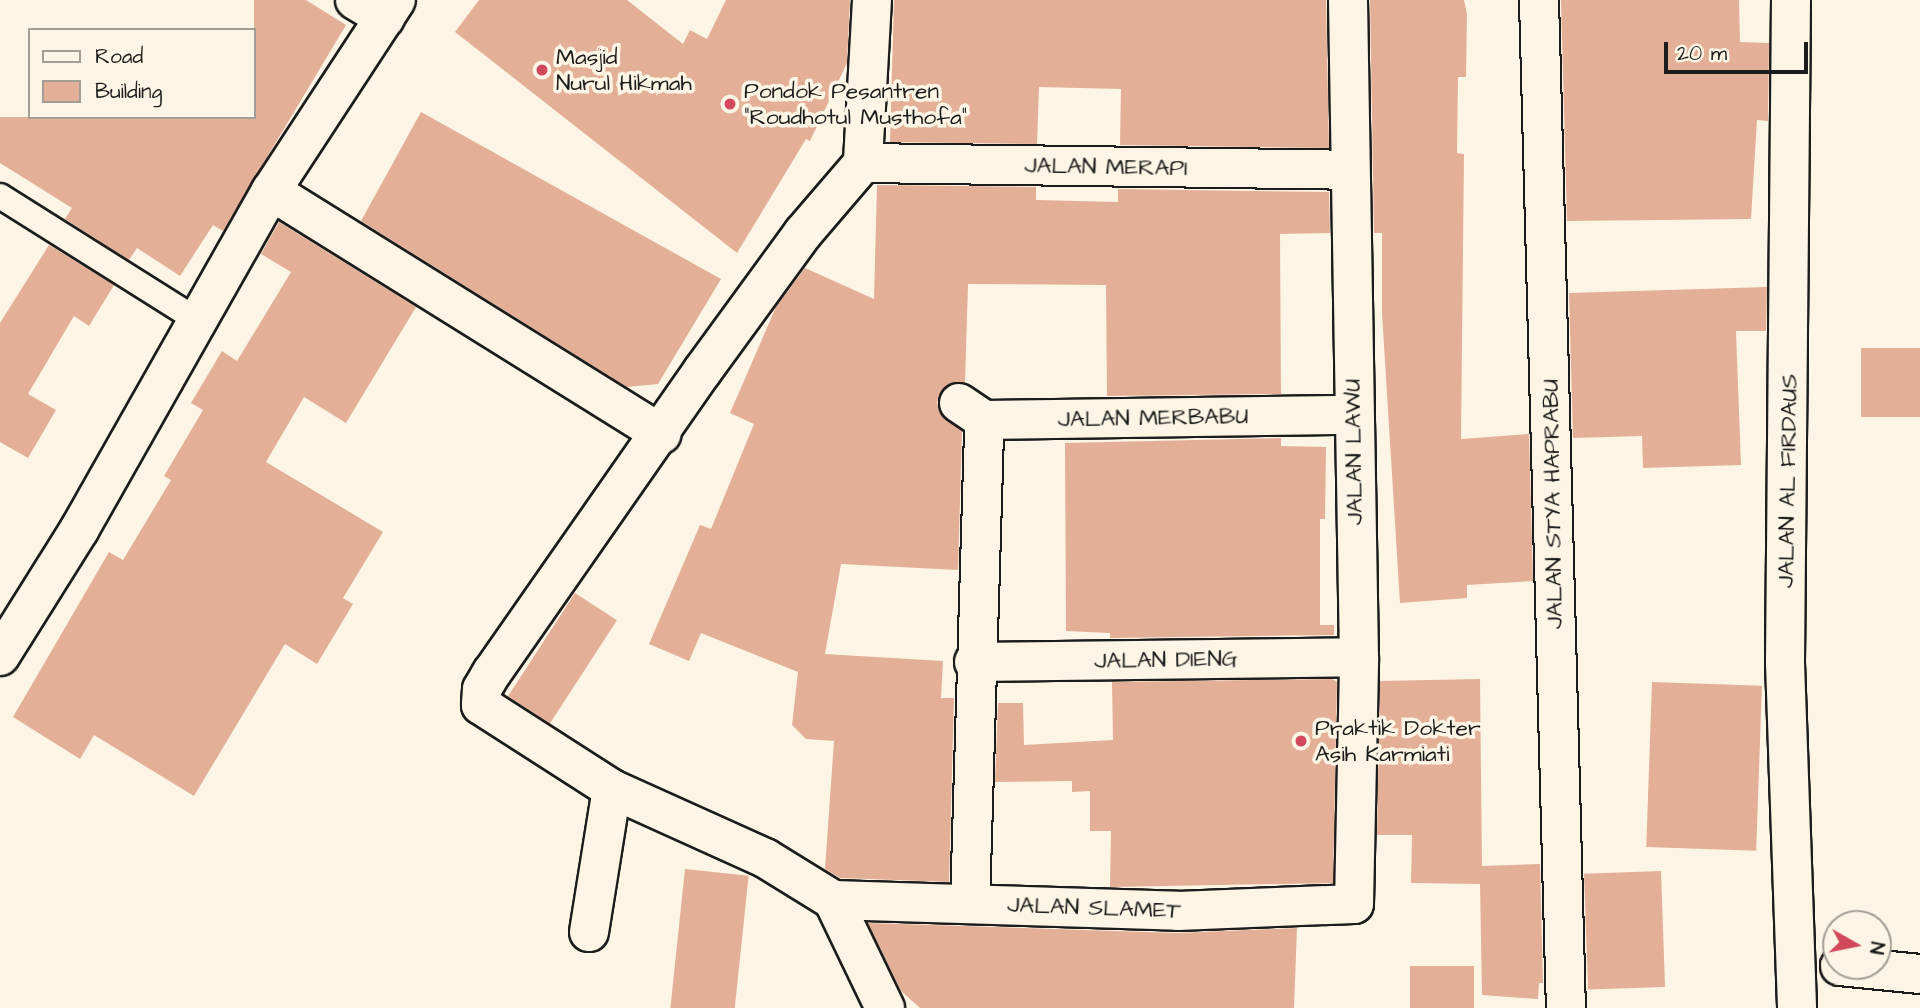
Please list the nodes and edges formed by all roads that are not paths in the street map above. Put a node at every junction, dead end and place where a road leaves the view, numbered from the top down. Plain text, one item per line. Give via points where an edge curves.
1 (872, 0) edge
2 (1348, 0) edge
3 (1539, 0) edge
4 (1791, 0) edge
5 (379, 6) edge
6 (863, 163) junction
7 (1350, 170) junction
8 (271, 191) junction
9 (0, 196) edge
10 (200, 322) junction
11 (1353, 415) junction
12 (662, 434) junction
13 (0, 656) edge
14 (1359, 657) junction
15 (974, 662) junction
16 (612, 789) junction
17 (833, 900) junction
18 (970, 904) junction
19 (1354, 904) joint
20 (589, 932) dead end
21 (1797, 962) junction
22 (1822, 964) edge
23 (1892, 971) edge
24 (1920, 974) edge
25 (889, 1006) edge
26 (1566, 1008) edge
27 (1797, 1008) edge

1 - 6 street
2 - 7 street, JALAN LAWU
3 - 26 street, JALAN STYA HAPRABU
4 - 21 street, JALAN AL FIRDAUS via 1785,663
5 - 8 street
6 - 7 street, JALAN MERAPI
6 - 12 street via 755,296
7 - 11 street, JALAN LAWU
8 - 10 street
8 - 12 street
9 - 10 lane
10 - 13 street
11 - 14 street, JALAN LAWU
11 - 15 street, JALAN MERBABU via 972,412
12 - 16 street via 482,689 481,705 492,716
14 - 15 street, JALAN DIENG
14 - 19 street, JALAN LAWU
15 - 18 street
16 - 17 street via 765,858
16 - 20 street
17 - 18 street, JALAN SLAMET
17 - 25 street
18 - 19 street, JALAN SLAMET via 1178,911
21 - 22 street
21 - 27 street, JALAN AL FIRDAUS
23 - 24 street

